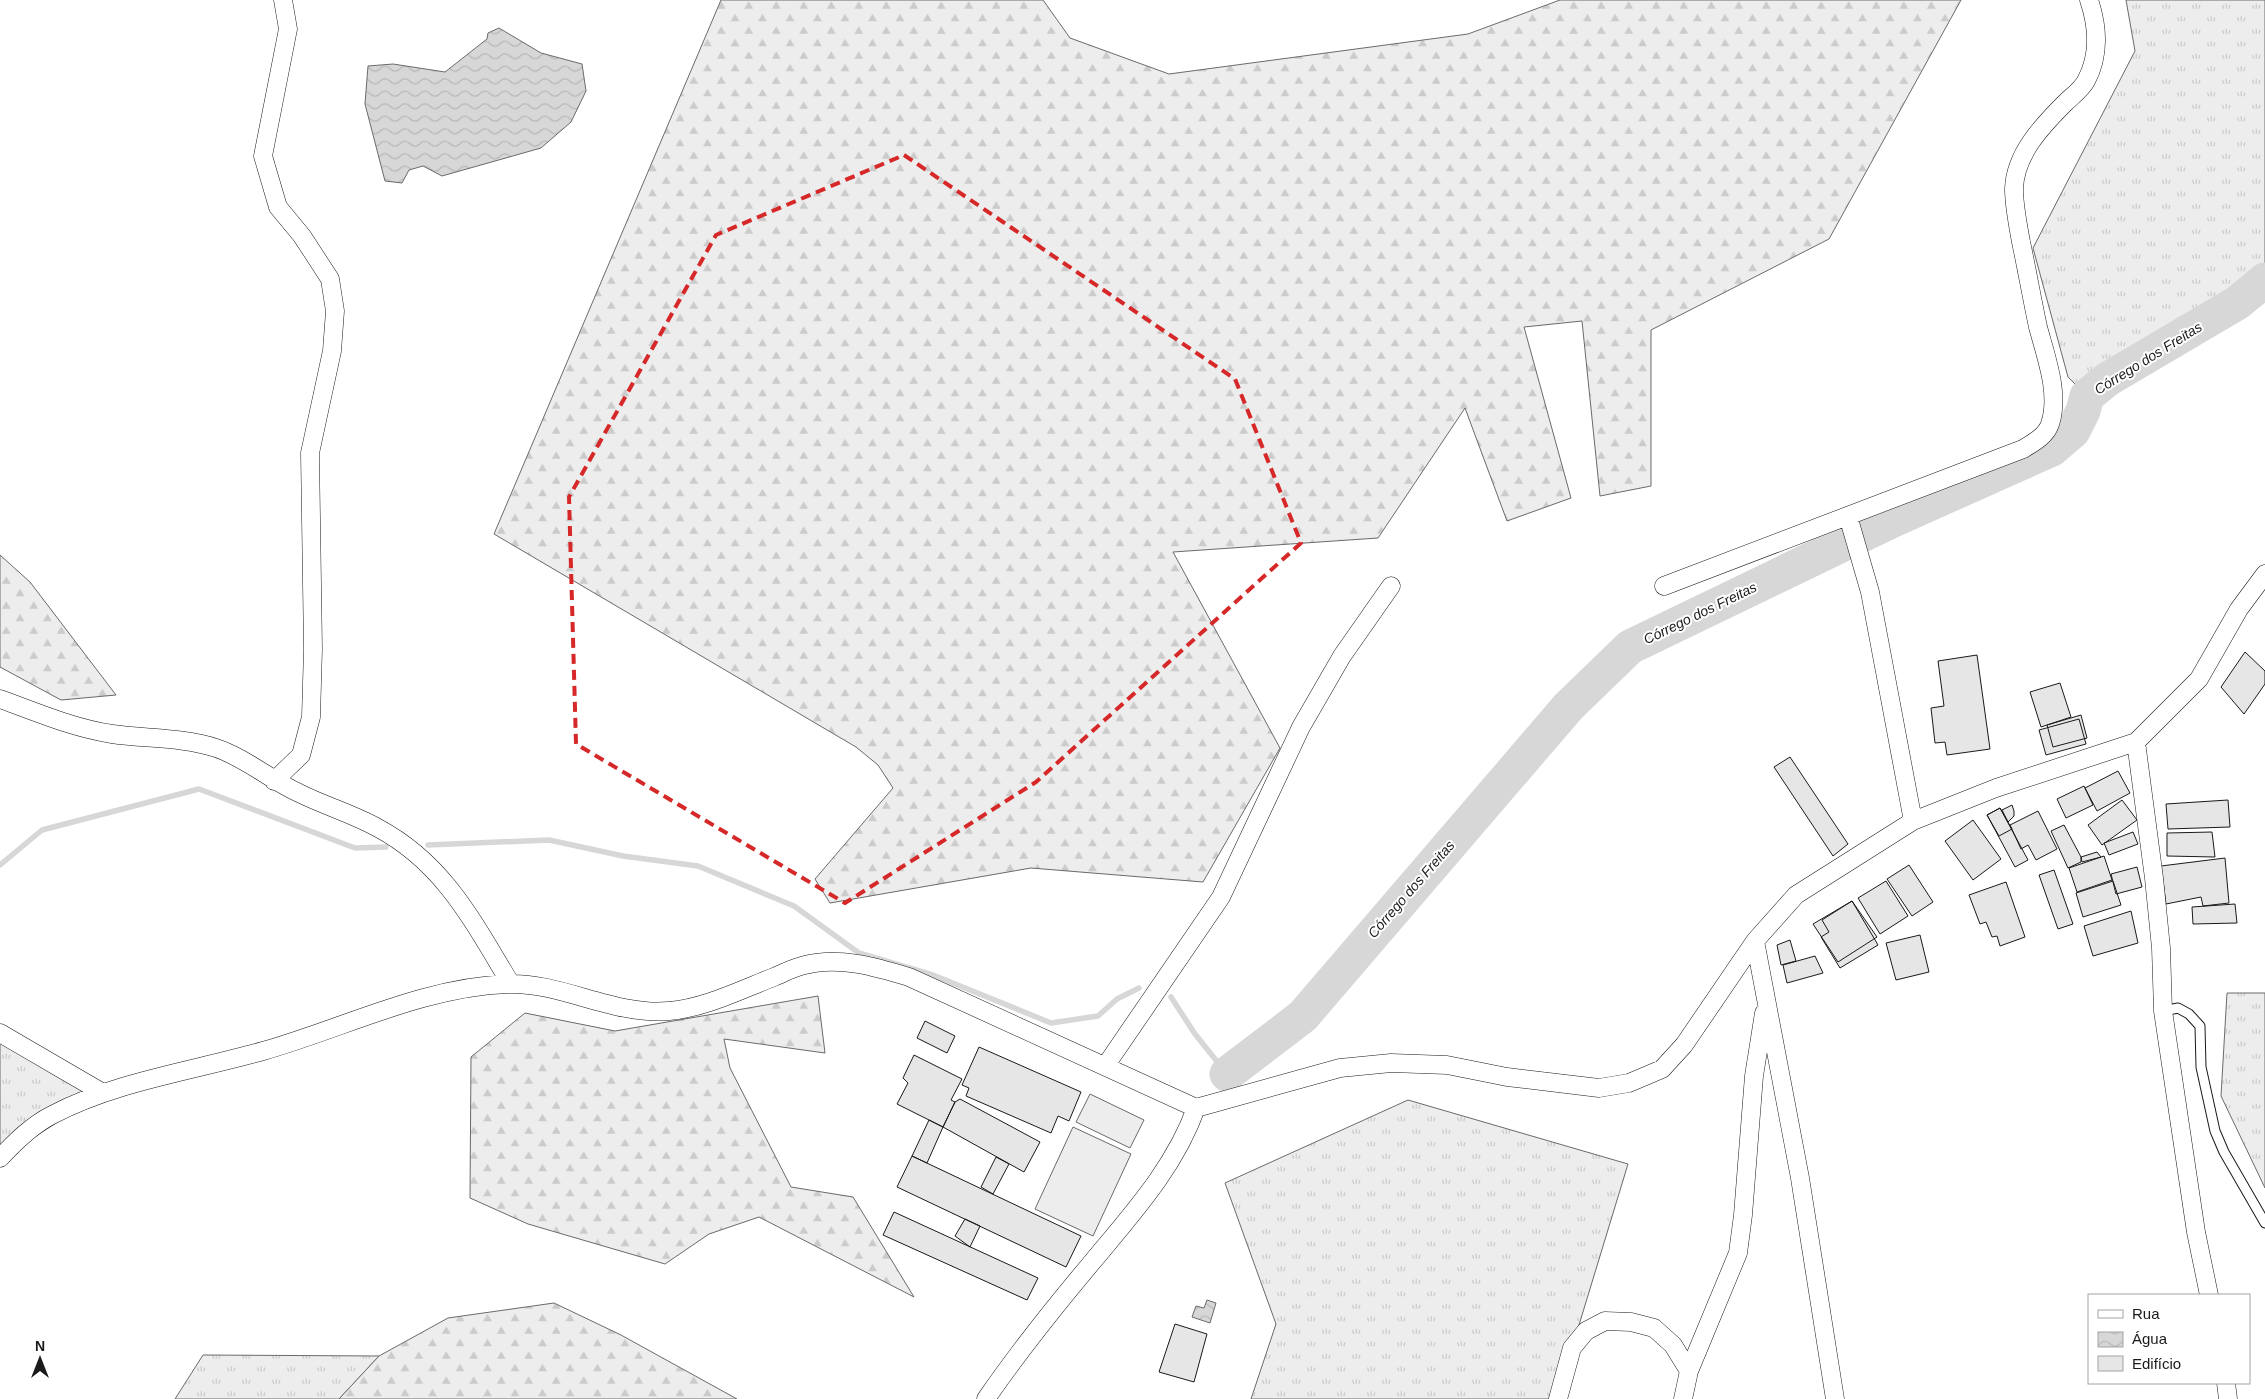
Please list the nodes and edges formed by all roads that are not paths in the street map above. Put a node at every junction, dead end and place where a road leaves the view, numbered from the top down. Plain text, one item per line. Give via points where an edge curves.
1 (283, 0) edge
2 (2089, 0) edge
3 (1850, 521) junction
4 (2265, 574) edge
5 (1391, 586) dead end
6 (1664, 586) dead end
7 (0, 699) edge
8 (2136, 742) junction
9 (274, 781) junction
10 (1913, 821) junction
11 (1755, 941) junction
12 (510, 984) junction
13 (1766, 1001) junction
14 (2163, 1011) junction
15 (0, 1033) edge
16 (1106, 1065) junction
17 (103, 1093) junction
18 (1196, 1108) junction
19 (0, 1158) edge
20 (2265, 1223) edge
21 (2209, 1294) edge
22 (1689, 1371) junction
23 (2226, 1384) edge
24 (986, 1399) edge
25 (1558, 1399) edge
26 (1683, 1399) edge
27 (1835, 1399) edge
28 (2228, 1399) edge

1 - 9 street via 288,29 264,156 278,208 302,236 330,279 335,312 332,351 310,452 311,717 301,755
2 - 3 street via 2097,41 2086,82 2048,120 2027,147 2014,189 2031,298 2050,378 2053,412 2050,427 2023,449
3 - 6 street
3 - 10 street via 1870,592
4 - 8 street via 2239,609 2199,679
5 - 16 street via 1342,656 1301,726 1221,898
7 - 9 street via 74,725 111,734 216,748 243,760
8 - 10 street via 1996,788
8 - 14 street via 2155,888
9 - 12 street via 378,828 406,845 456,894
10 - 11 street via 1796,895
11 - 13 street
11 - 18 street via 1684,1045 1662,1069 1629,1083 1599,1088 1448,1066 1391,1063 1340,1068
12 - 16 street via 634,1010 668,1011 701,1005 805,964 834,961 871,966 909,977
12 - 17 street via 454,989 264,1051
13 - 22 street via 1754,1076 1738,1253
13 - 27 street via 1800,1178
14 - 20 lane via 2178,1008 2200,1026 2201,1067 2215,1131
14 - 21 street via 2196,1232
15 - 17 street
16 - 18 street
17 - 19 street via 50,1116
18 - 24 street via 1189,1130 1150,1192 1069,1290
22 - 25 street via 1673,1345 1654,1328 1631,1322 1605,1321 1586,1331 1572,1348
22 - 26 street
23 - 28 street

